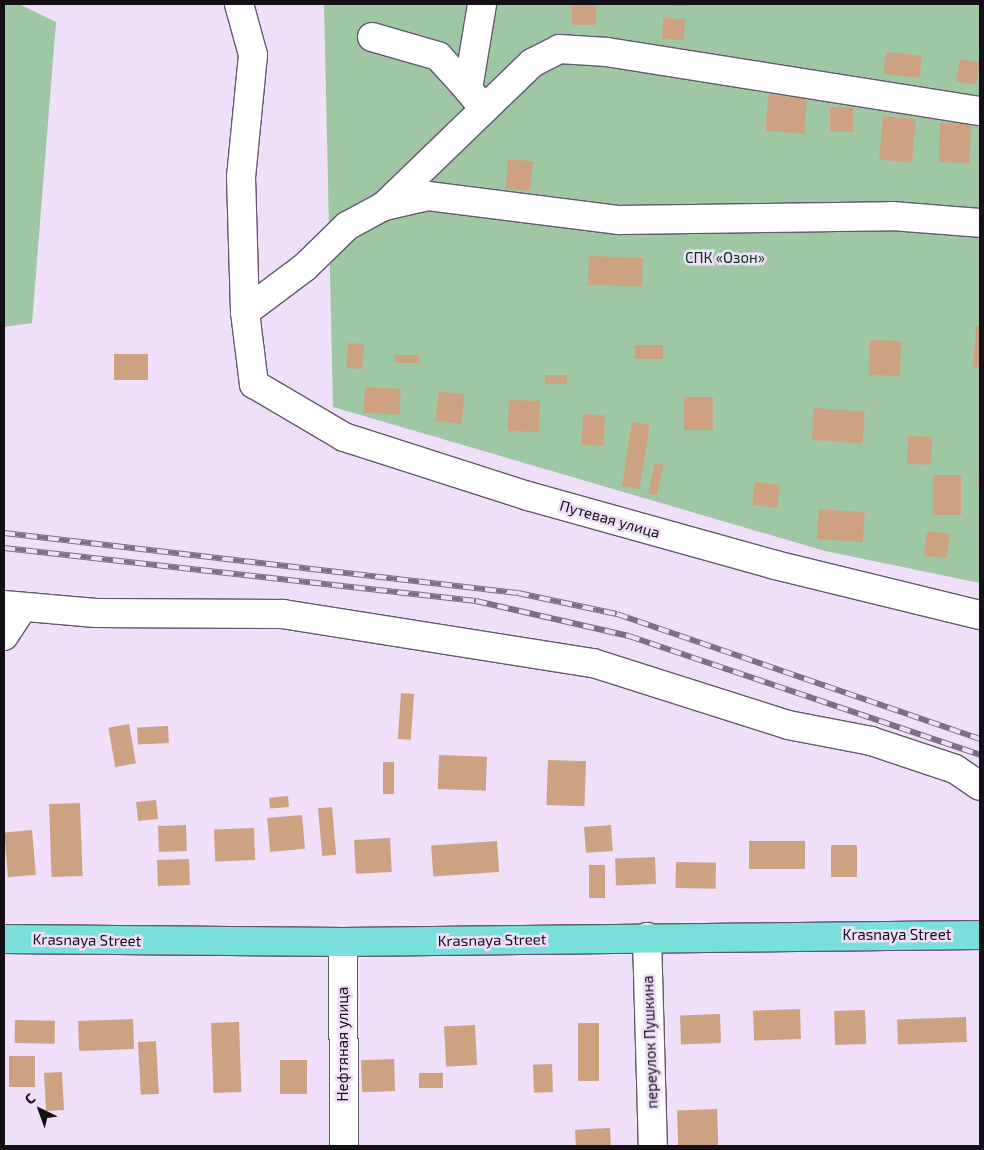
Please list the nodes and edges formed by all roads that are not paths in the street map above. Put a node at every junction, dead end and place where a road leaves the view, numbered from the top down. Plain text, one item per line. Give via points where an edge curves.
1 (239, 4) edge
2 (482, 4) edge
3 (372, 37) dead end
4 (475, 98) junction
5 (980, 111) edge
6 (384, 206) junction
7 (980, 223) edge
8 (245, 312) junction
9 (12, 608) edge
10 (980, 615) edge
11 (4, 636) edge
12 (980, 786) edge
13 (980, 934) edge
14 (647, 937) junction
15 (4, 939) edge
16 (343, 942) junction
17 (344, 1146) edge
18 (653, 1146) edge

1 - 8 street via 253,55 241,176
2 - 4 street
3 - 4 street via 438,56
4 - 5 street via 559,49 607,52
4 - 6 street
6 - 7 street via 428,196 619,220 892,216
6 - 8 street via 347,226 305,267
8 - 10 street, Путевая улица via 254,384 344,437 528,496 775,565
9 - 11 street
9 - 12 street via 283,614 566,658 788,725 871,741 955,769
13 - 14 main road, Krasnaya Street
14 - 16 main road, Krasnaya Street
14 - 18 street, переулок Пушкина
15 - 16 main road, Krasnaya Street
16 - 17 street, Нефтяная улица

